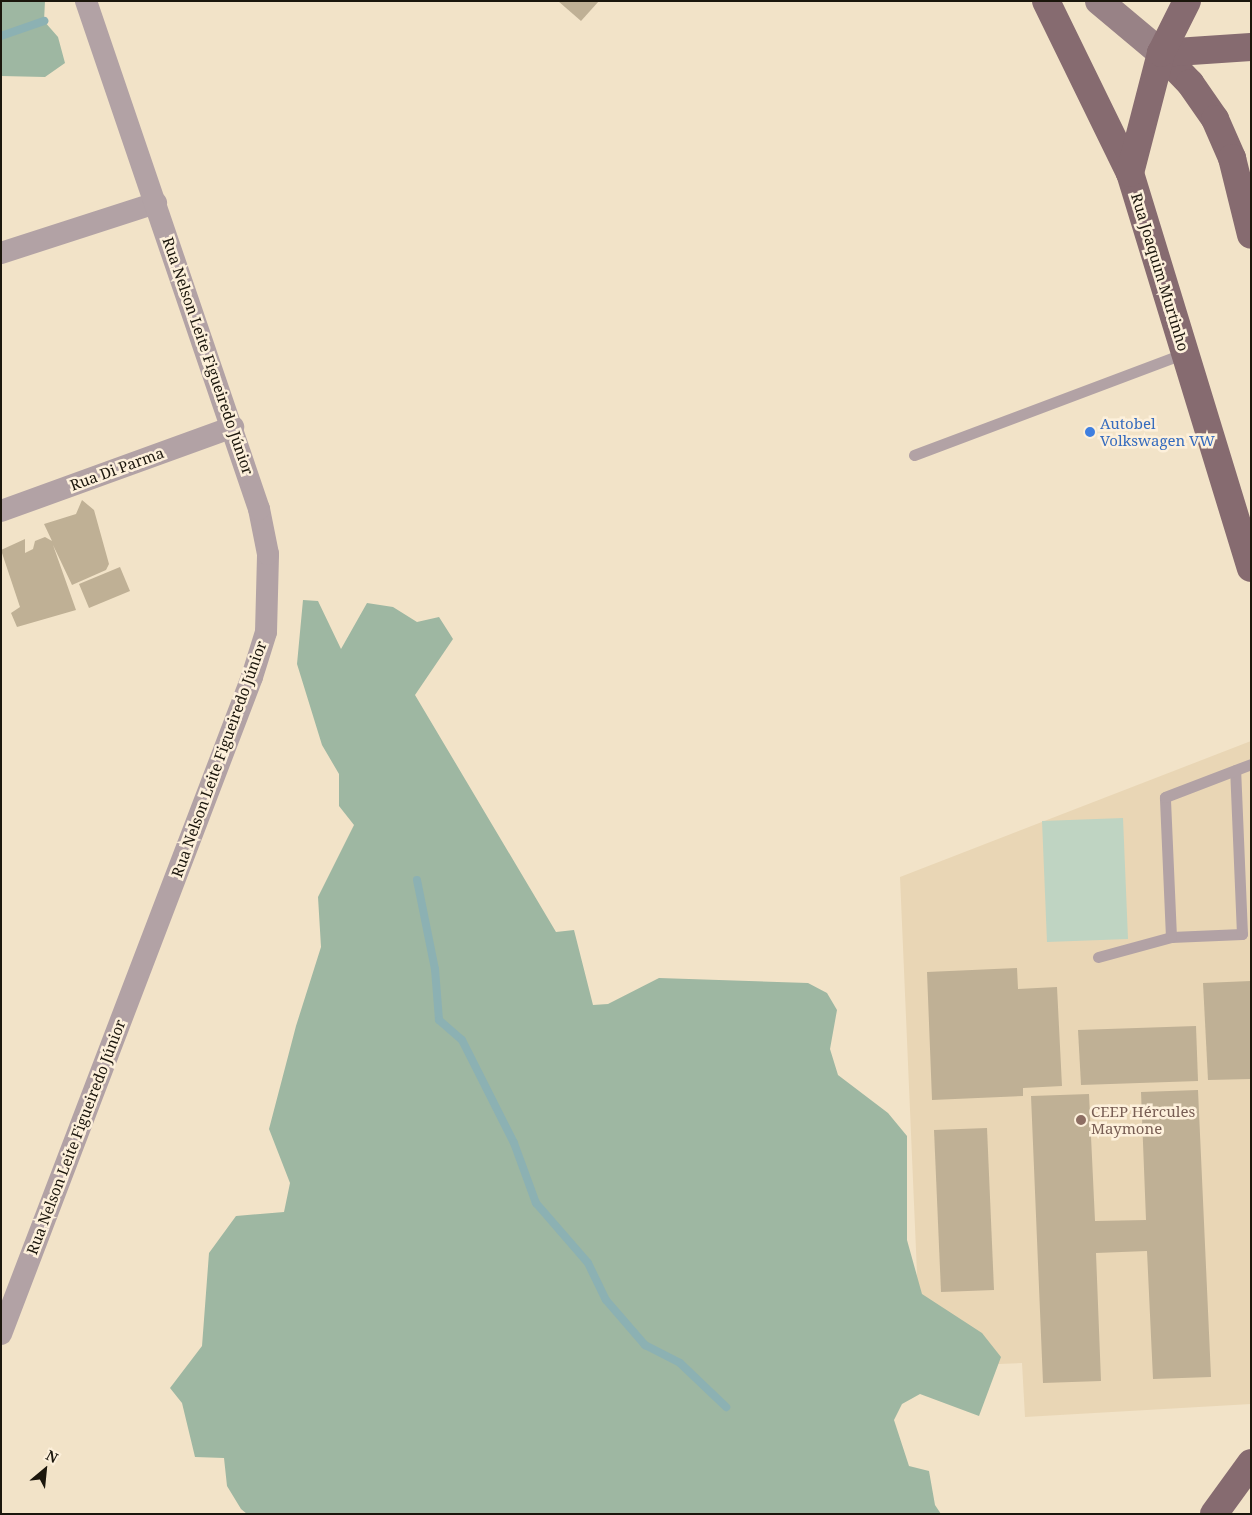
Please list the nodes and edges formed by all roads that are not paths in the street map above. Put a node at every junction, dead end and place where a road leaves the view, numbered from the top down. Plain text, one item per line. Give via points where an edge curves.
1 (86, 1) edge
2 (1046, 1) edge
3 (1099, 1) edge
4 (1187, 1) edge
5 (1251, 46) edge
6 (1161, 53) junction
7 (1130, 173) junction
8 (156, 203) junction
9 (1251, 235) edge
10 (1, 253) edge
11 (1185, 353) junction
12 (233, 427) junction
13 (914, 455) dead end
14 (1, 511) edge
15 (1251, 568) edge
16 (1251, 764) edge
17 (1235, 770) junction
18 (1171, 937) junction
19 (1098, 957) dead end
20 (1, 1334) edge
21 (1251, 1463) edge
22 (1214, 1514) edge

1 - 8 street, Rua Nelson Leite Figueiredo Júnior
2 - 7 main road
3 - 6 main road
4 - 6 main road, Rua Joaquim Murtinho
5 - 6 main road
6 - 7 main road, Rua Joaquim Murtinho
6 - 9 main road via 1190,82 1215,119 1232,158
7 - 11 main road, Rua Joaquim Murtinho
8 - 10 street
8 - 12 street, Rua Nelson Leite Figueiredo Júnior
11 - 13 lane
11 - 15 main road, Rua Joaquim Murtinho
12 - 14 street, Rua Di Parma
12 - 20 street, Rua Nelson Leite Figueiredo Júnior via 259,509 268,554 266,632 252,677
16 - 17 lane
17 - 18 lane via 1165,797
17 - 18 lane via 1242,934
18 - 19 lane
21 - 22 main road

